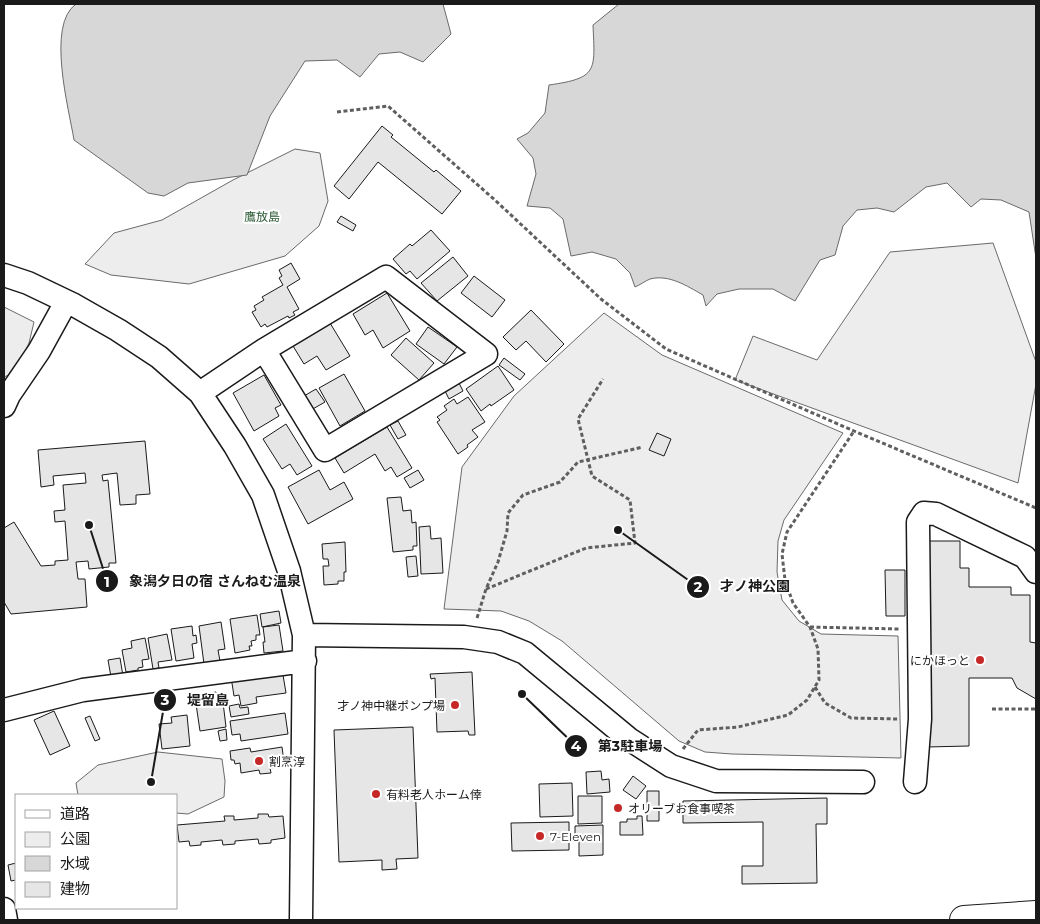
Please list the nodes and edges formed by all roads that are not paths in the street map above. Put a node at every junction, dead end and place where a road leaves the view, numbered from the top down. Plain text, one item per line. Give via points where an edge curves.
1 (4, 275) edge
2 (66, 302) junction
3 (264, 350) junction
4 (200, 393) junction
5 (4, 406) edge
6 (1036, 572) edge
7 (304, 635) junction
8 (305, 661) junction
9 (4, 710) edge
10 (863, 782) dead end
11 (915, 782) dead end
12 (4, 909) edge
13 (1036, 915) edge
14 (6, 920) edge
15 (301, 920) edge
16 (964, 920) edge

1 - 2 street
2 - 4 street via 159,357
2 - 5 street
3 - 3 street via 386,277 486,354 325,450
3 - 4 street
4 - 7 street via 263,495 289,572
6 - 11 street via 1024,557 936,514 924,513 918,522 920,719
7 - 8 street
7 - 10 street via 472,638 498,642 524,653 629,738 671,766 716,781
8 - 9 street via 83,690
8 - 15 street
12 - 14 street
13 - 16 highway

